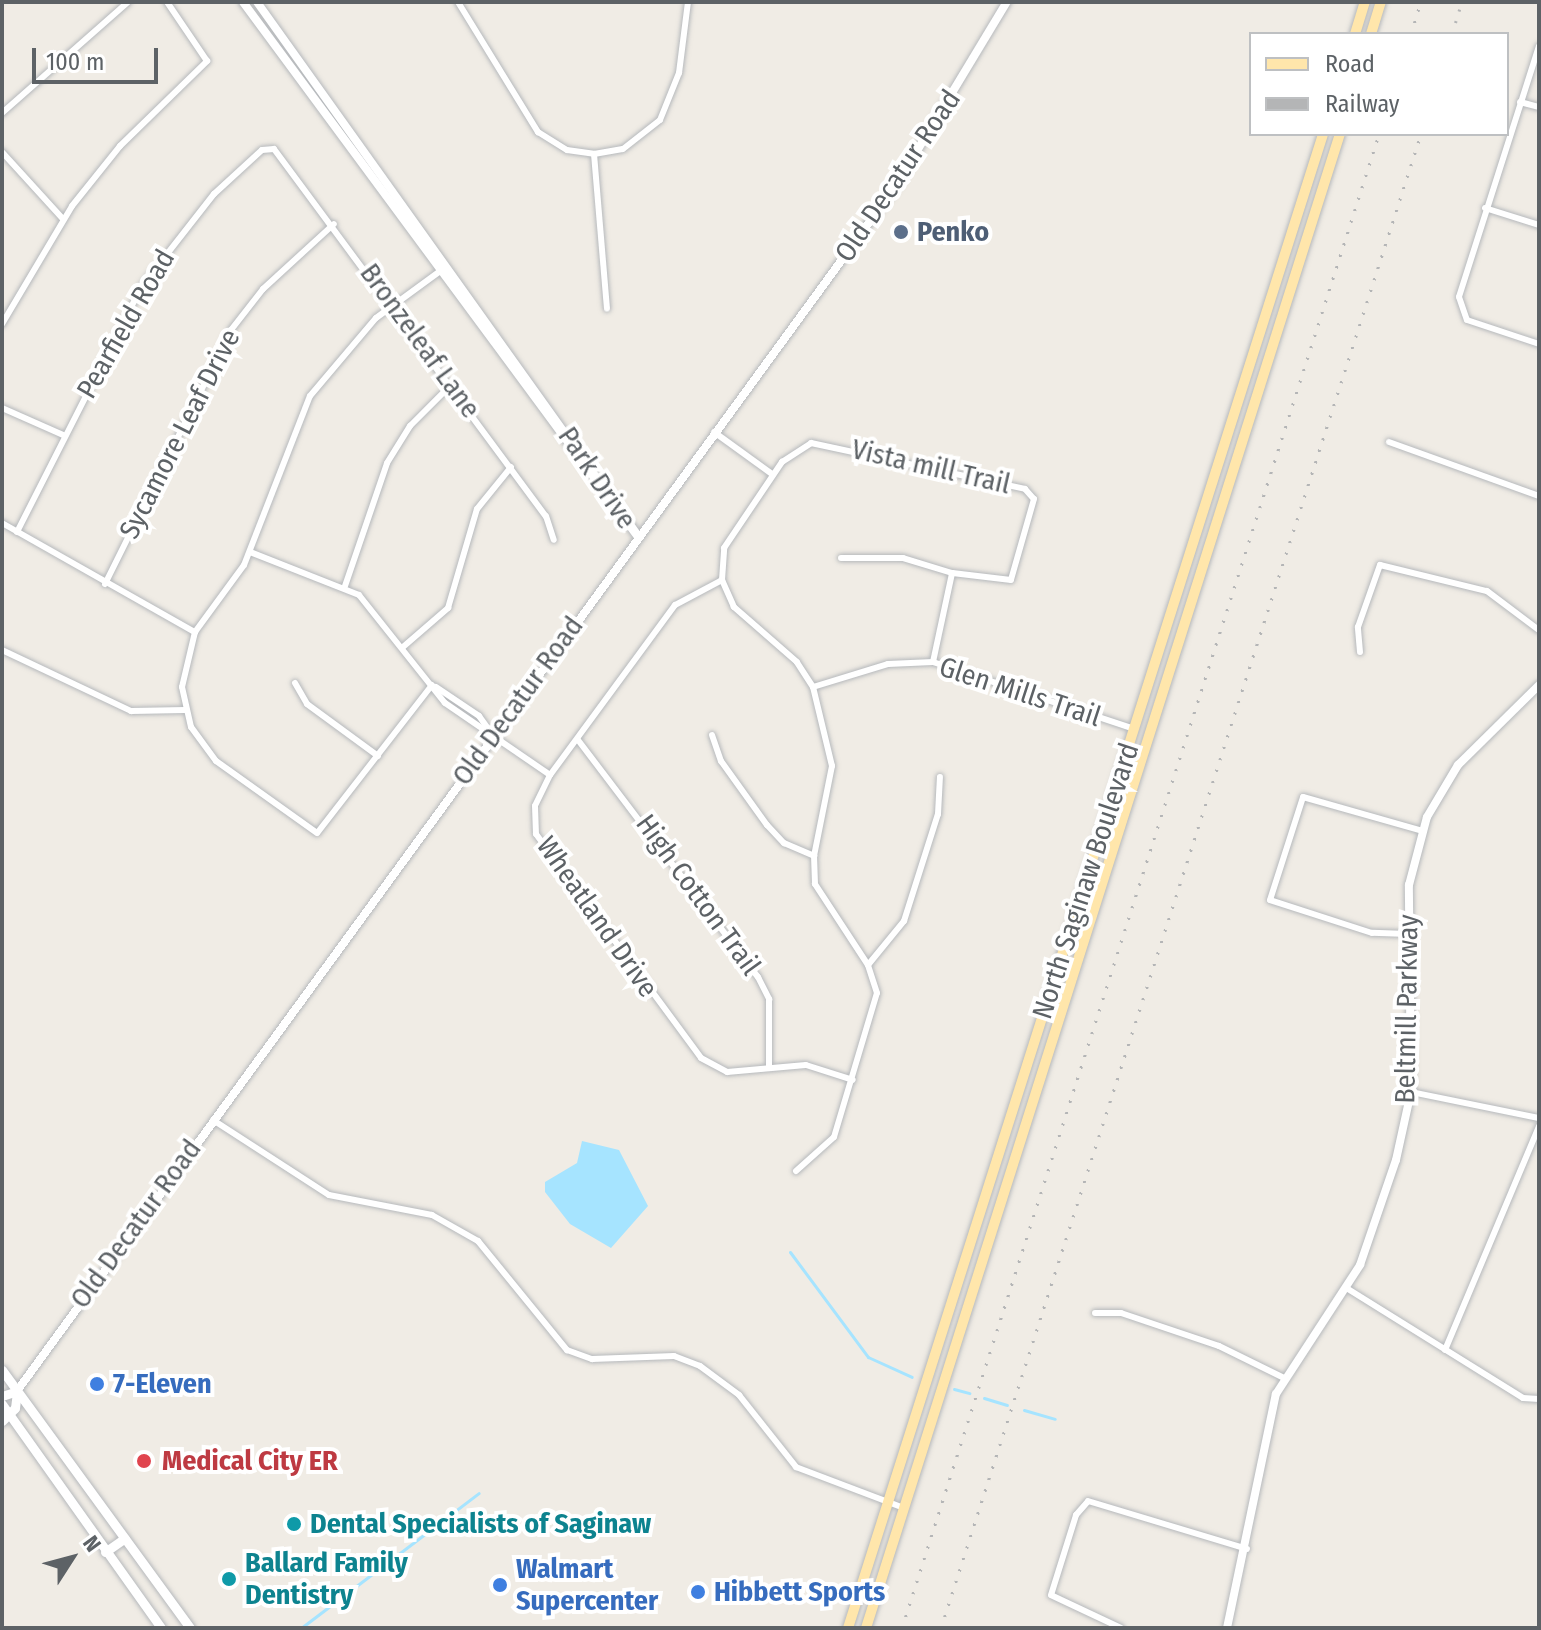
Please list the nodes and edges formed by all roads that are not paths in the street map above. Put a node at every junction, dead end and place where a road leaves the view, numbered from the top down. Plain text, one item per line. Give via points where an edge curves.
1 (128, 2) edge
2 (167, 2) edge
3 (243, 2) edge
4 (257, 2) edge
5 (458, 2) edge
6 (688, 2) edge
7 (1007, 2) edge
8 (1365, 2) edge
9 (1381, 2) edge
10 (1356, 32) edge
11 (1372, 32) edge
12 (1539, 46) edge
13 (1520, 102) junction
14 (1539, 107) edge
15 (2, 113) edge
16 (1509, 135) edge
17 (1322, 136) edge
18 (1339, 136) edge
19 (1509, 136) edge
20 (274, 149) joint
21 (2, 152) edge
22 (594, 154) junction
23 (1485, 208) junction
24 (63, 219) junction
25 (334, 224) junction
26 (1539, 225) edge
27 (443, 269) junction
28 (2, 298) edge
29 (12, 304) junction
30 (393, 304) junction
31 (607, 308) dead end
32 (2, 324) edge
33 (1539, 344) edge
34 (451, 385) junction
35 (2, 408) edge
36 (714, 432) junction
37 (63, 435) junction
38 (1389, 442) dead end
39 (511, 467) junction
40 (772, 474) junction
41 (1539, 496) edge
42 (2, 523) edge
43 (17, 532) junction
44 (638, 537) junction
45 (554, 540) dead end
46 (250, 552) junction
47 (841, 558) dead end
48 (952, 573) junction
49 (722, 580) junction
50 (105, 584) junction
51 (345, 586) junction
52 (1539, 630) edge
53 (195, 632) junction
54 (403, 647) junction
55 (2, 650) edge
56 (1360, 652) dead end
57 (933, 662) junction
58 (295, 683) dead end
59 (432, 685) junction
60 (1539, 685) edge
61 (813, 687) junction
62 (185, 710) junction
63 (1134, 729) junction
64 (493, 735) junction
65 (712, 735) dead end
66 (578, 740) junction
67 (378, 756) junction
68 (550, 775) junction
69 (940, 777) dead end
70 (1423, 831) junction
71 (814, 856) junction
72 (1408, 934) junction
73 (868, 965) junction
74 (769, 1068) junction
75 (853, 1080) junction
76 (1411, 1092) junction
77 (1539, 1118) edge
78 (212, 1119) junction
79 (1539, 1126) edge
80 (796, 1171) dead end
81 (1348, 1289) junction
82 (1095, 1313) dead end
83 (1445, 1350) junction
84 (2, 1370) edge
85 (1284, 1378) junction
86 (17, 1391) junction
87 (2, 1396) edge
88 (1539, 1399) edge
89 (2, 1404) edge
90 (6, 1418) edge
91 (889, 1502) junction
92 (904, 1508) junction
93 (125, 1538) junction
94 (1247, 1549) junction
95 (105, 1552) junction
96 (161, 1628) edge
97 (190, 1628) edge
98 (848, 1628) edge
99 (866, 1628) edge
100 (1121, 1628) edge
101 (1227, 1628) edge

1 - 15 street
2 - 24 street via 207,61 120,146
3 - 27 street, Park Drive
4 - 27 street, Park Drive
5 - 22 street via 538,132 567,150
6 - 22 street via 679,73 660,120 623,149
7 - 36 street, Old Decatur Road via 897,184
8 - 10 main road
9 - 11 main road
12 - 13 street
13 - 14 street
13 - 16 street
17 - 63 main road, North Saginaw Boulevard
18 - 92 main road, North Saginaw Boulevard
19 - 23 street
20 - 25 street, Bronzeleaf Lane
20 - 37 street, Pearfield Road via 262,150 177,234
21 - 24 street
22 - 31 street
23 - 26 street
23 - 33 street via 1460,309 1467,320
24 - 29 street
25 - 30 street, Bronzeleaf Lane
25 - 50 street, Sycamore Leaf Drive via 263,289 231,330
27 - 30 street
27 - 44 street, Park Drive
28 - 29 street
29 - 32 street
30 - 34 street, Bronzeleaf Lane
30 - 46 street via 310,396 286,442
34 - 39 street, Bronzeleaf Lane
34 - 51 street via 410,426 387,463
35 - 37 street
36 - 40 street
36 - 44 street, Old Decatur Road
37 - 43 street, Pearfield Road
38 - 41 street
39 - 45 street, Bronzeleaf Lane via 546,516
39 - 54 street via 477,509 448,608
40 - 48 street, Vista mill Trail via 803,446 835,445 1025,489 1034,499 1011,580
40 - 49 street via 729,535
42 - 43 street
43 - 50 street
44 - 64 street, Old Decatur Road
46 - 51 street
46 - 53 street
47 - 48 street via 903,558
48 - 57 street
49 - 61 street via 743,620 797,662
49 - 66 street, Wheatland Drive via 675,605
50 - 53 street
51 - 54 street via 375,609
52 - 56 street via 1487,591 1380,565 1358,627
53 - 62 street via 183,669
54 - 59 street
55 - 62 street via 131,711
57 - 61 street, Glen Mills Trail via 888,664
57 - 63 street, Glen Mills Trail
58 - 67 street via 307,704
59 - 64 street via 479,716
59 - 64 street via 473,728
59 - 67 street
60 - 70 street, Beltmill Parkway via 1458,765
61 - 71 street via 832,766
62 - 67 street via 216,761 317,833
63 - 91 main road, North Saginaw Boulevard
64 - 68 street
64 - 78 street, Old Decatur Road
65 - 71 street via 721,761 767,825 784,843
66 - 68 street, Wheatland Drive
66 - 74 street, High Cotton Trail via 758,977 769,999
68 - 74 street, Wheatland Drive via 533,814 542,846 692,1049 727,1072
69 - 73 street via 938,814 904,921
70 - 72 street, Beltmill Parkway via 1409,885
70 - 72 street via 1303,797 1270,900 1372,933
71 - 73 street via 820,897
72 - 76 street, Beltmill Parkway
73 - 75 street via 877,1007
74 - 75 street, Wheatland Drive via 806,1065
75 - 80 street via 834,1137
76 - 77 street
76 - 81 street, Beltmill Parkway via 1380,1217
78 - 86 street, Old Decatur Road
78 - 91 street via 329,1195 432,1215 478,1241 567,1350 592,1359 674,1356 700,1366 739,1395 796,1467
79 - 83 street
81 - 83 street
81 - 85 street, Beltmill Parkway
82 - 85 street via 1135,1318
83 - 88 street via 1523,1398
84 - 86 main road
85 - 94 street, Beltmill Parkway via 1268,1420
86 - 87 main road
86 - 90 main road, Old Decatur Road
86 - 93 main road
89 - 90 main road
90 - 95 main road
91 - 92 street
91 - 98 main road, North Saginaw Boulevard
92 - 99 main road, North Saginaw Boulevard
93 - 95 main road
93 - 97 main road
94 - 100 street via 1088,1501 1076,1515 1051,1595
94 - 101 street, Beltmill Parkway
95 - 96 main road

